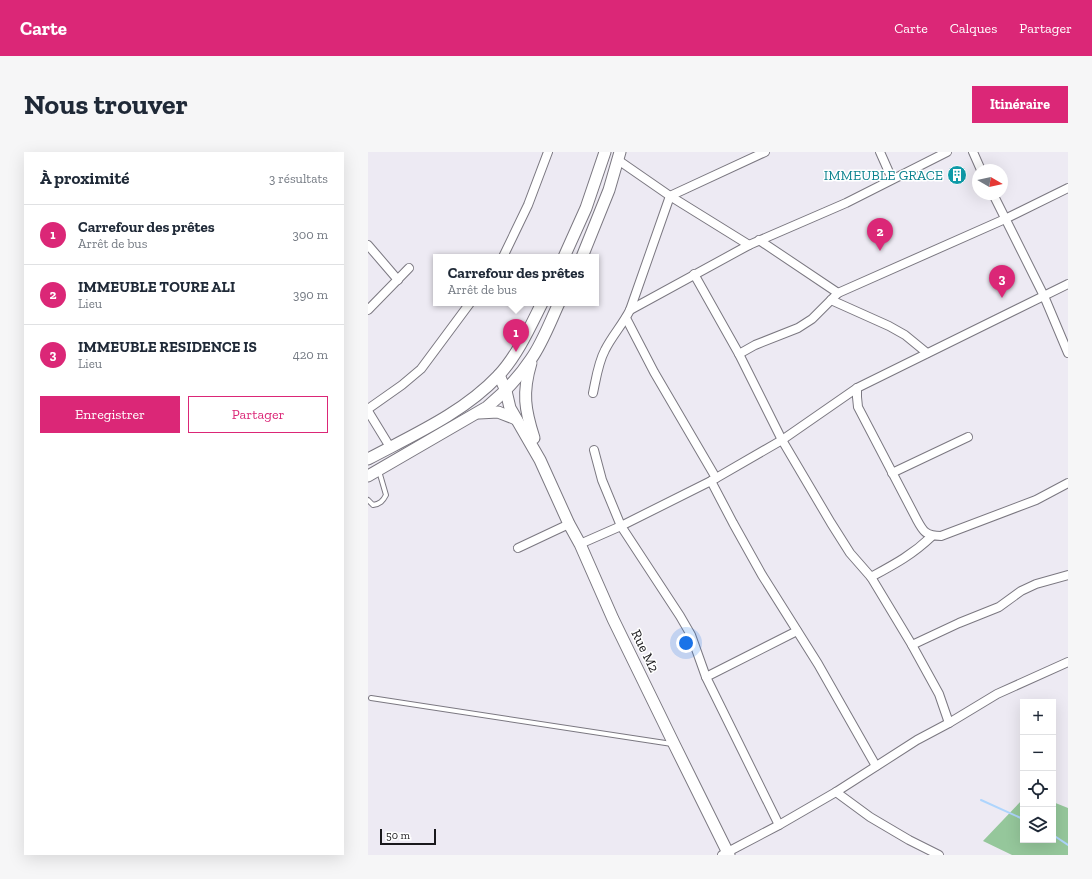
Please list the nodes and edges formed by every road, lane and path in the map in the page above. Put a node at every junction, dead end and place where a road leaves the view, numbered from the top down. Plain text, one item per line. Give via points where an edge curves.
1 (548, 152) edge
2 (604, 152) edge
3 (765, 152) edge
4 (880, 152) edge
5 (946, 152) edge
6 (973, 152) edge
7 (619, 156) edge
8 (979, 164) edge
9 (892, 179) junction
10 (1068, 188) edge
11 (670, 196) junction
12 (996, 200) edge
13 (1005, 219) junction
14 (759, 240) junction
15 (368, 245) edge
16 (749, 245) junction
17 (504, 254) edge
18 (565, 254) edge
19 (583, 254) edge
20 (409, 268) dead end
21 (694, 274) junction
22 (398, 280) junction
23 (1068, 284) edge
24 (838, 293) junction
25 (1044, 296) junction
26 (831, 300) junction
27 (468, 306) edge
28 (540, 306) edge
29 (558, 306) edge
30 (368, 310) edge
31 (630, 310) junction
32 (626, 318) junction
33 (927, 353) junction
34 (1068, 353) edge
35 (739, 354) junction
36 (532, 358) junction
37 (499, 375) junction
38 (509, 387) junction
39 (857, 388) junction
40 (593, 393) dead end
41 (525, 399) junction
42 (368, 410) edge
43 (476, 413) junction
44 (516, 420) junction
45 (968, 437) dead end
46 (782, 440) junction
47 (390, 447) junction
48 (594, 450) dead end
49 (368, 459) edge
50 (540, 460) junction
51 (379, 471) junction
52 (892, 473) junction
53 (368, 476) edge
54 (714, 480) junction
55 (1068, 483) edge
56 (368, 500) edge
57 (569, 524) junction
58 (621, 526) junction
59 (932, 536) junction
60 (580, 544) junction
61 (518, 548) dead end
62 (1068, 575) edge
63 (871, 577) junction
64 (798, 631) junction
65 (912, 645) junction
66 (1068, 662) edge
67 (706, 677) junction
68 (371, 698) dead end
69 (949, 723) junction
70 (674, 744) junction
71 (876, 766) junction
72 (836, 792) junction
73 (779, 825) junction
74 (727, 854) edge
75 (939, 855) edge

1 - 17 street via 528,205
2 - 18 main road via 586,208
3 - 11 street
4 - 9 street
5 - 9 street
6 - 8 street
7 - 11 street
7 - 19 main road via 610,190
9 - 14 street via 846,203
10 - 13 street
11 - 16 street
11 - 31 street
12 - 13 street
13 - 24 street
13 - 25 street
14 - 16 street
14 - 24 street
15 - 22 street
16 - 21 street
20 - 22 street
21 - 31 street
21 - 35 street
22 - 30 street
23 - 25 street
24 - 26 street
25 - 33 street
25 - 34 street
26 - 33 street via 900,332
26 - 35 street via 812,319 798,328
27 - 42 street via 420,369
28 - 37 main road via 520,345
29 - 36 main road
31 - 32 street
32 - 40 street via 605,350
32 - 54 street
33 - 39 street
35 - 46 street
36 - 38 main road
36 - 41 main road via 525,386
37 - 38 main road, Rue M2
37 - 47 main road via 472,400
38 - 41 main road, Rue M2
38 - 43 main road via 487,407
38 - 44 main road, Rue M2 via 510,408
39 - 46 street
39 - 52 street via 858,407
41 - 50 main road, Rue M2 via 527,417
42 - 47 street
43 - 44 main road via 498,412
43 - 51 main road
44 - 50 main road, Rue M2
45 - 52 street
46 - 54 street
46 - 63 street via 842,541
47 - 49 main road
48 - 58 street via 602,480
50 - 57 main road, Rue M2
51 - 53 main road
51 - 56 lane via 386,494 384,500 378,505 373,505
52 - 59 street via 924,531
54 - 58 street
54 - 64 street via 762,575
55 - 59 street via 1036,500 941,536
57 - 60 main road, Rue M2
57 - 61 street
58 - 60 street
58 - 67 street via 691,635
59 - 63 street via 904,559
60 - 70 main road, Rue M2 via 613,619
62 - 65 street via 1036,584 999,607
63 - 65 street
64 - 67 street
64 - 71 street
65 - 69 street via 939,694
66 - 69 street via 997,694
67 - 73 street
68 - 70 lane
69 - 71 street
70 - 74 main road, Rue M2
71 - 72 street
72 - 73 street
72 - 75 street via 870,817
73 - 74 street

